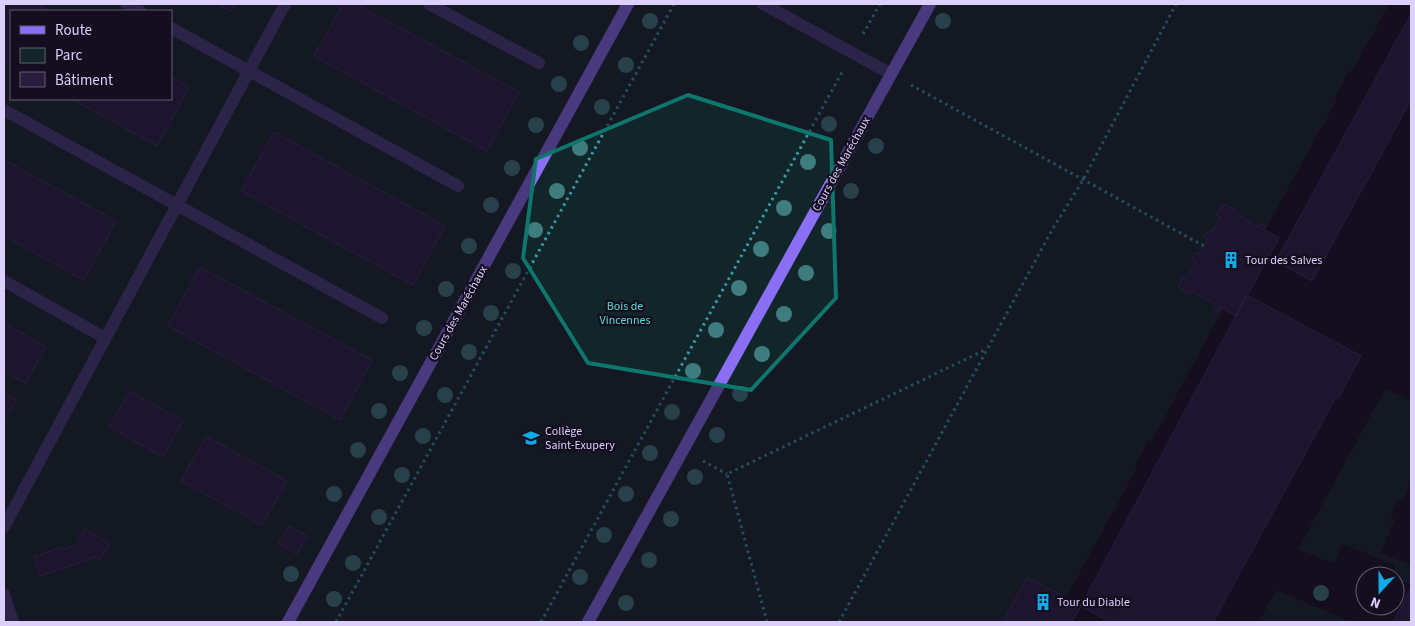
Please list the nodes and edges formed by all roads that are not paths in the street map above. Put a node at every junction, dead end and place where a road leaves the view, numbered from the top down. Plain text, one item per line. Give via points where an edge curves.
1 (126, 4) edge
2 (285, 4) edge
3 (429, 4) edge
4 (628, 4) edge
5 (762, 4) edge
6 (930, 4) edge
7 (138, 10) edge
8 (172, 29) edge
9 (539, 63) dead end
10 (249, 71) junction
11 (891, 74) junction
12 (4, 110) edge
13 (458, 186) dead end
14 (176, 206) junction
15 (4, 281) edge
16 (382, 318) dead end
17 (105, 338) junction
18 (4, 526) edge
19 (4, 594) edge
20 (13, 622) edge
21 (288, 622) edge
22 (588, 622) edge

1 - 7 street
2 - 10 street
3 - 9 street
4 - 21 street, Cours des Maréchaux
5 - 11 street
6 - 11 street, Cours des Maréchaux
8 - 10 street
10 - 13 street
10 - 14 street
11 - 22 street, Cours des Maréchaux
12 - 14 street
14 - 16 street
14 - 17 street
15 - 17 street
17 - 18 street
19 - 20 street

